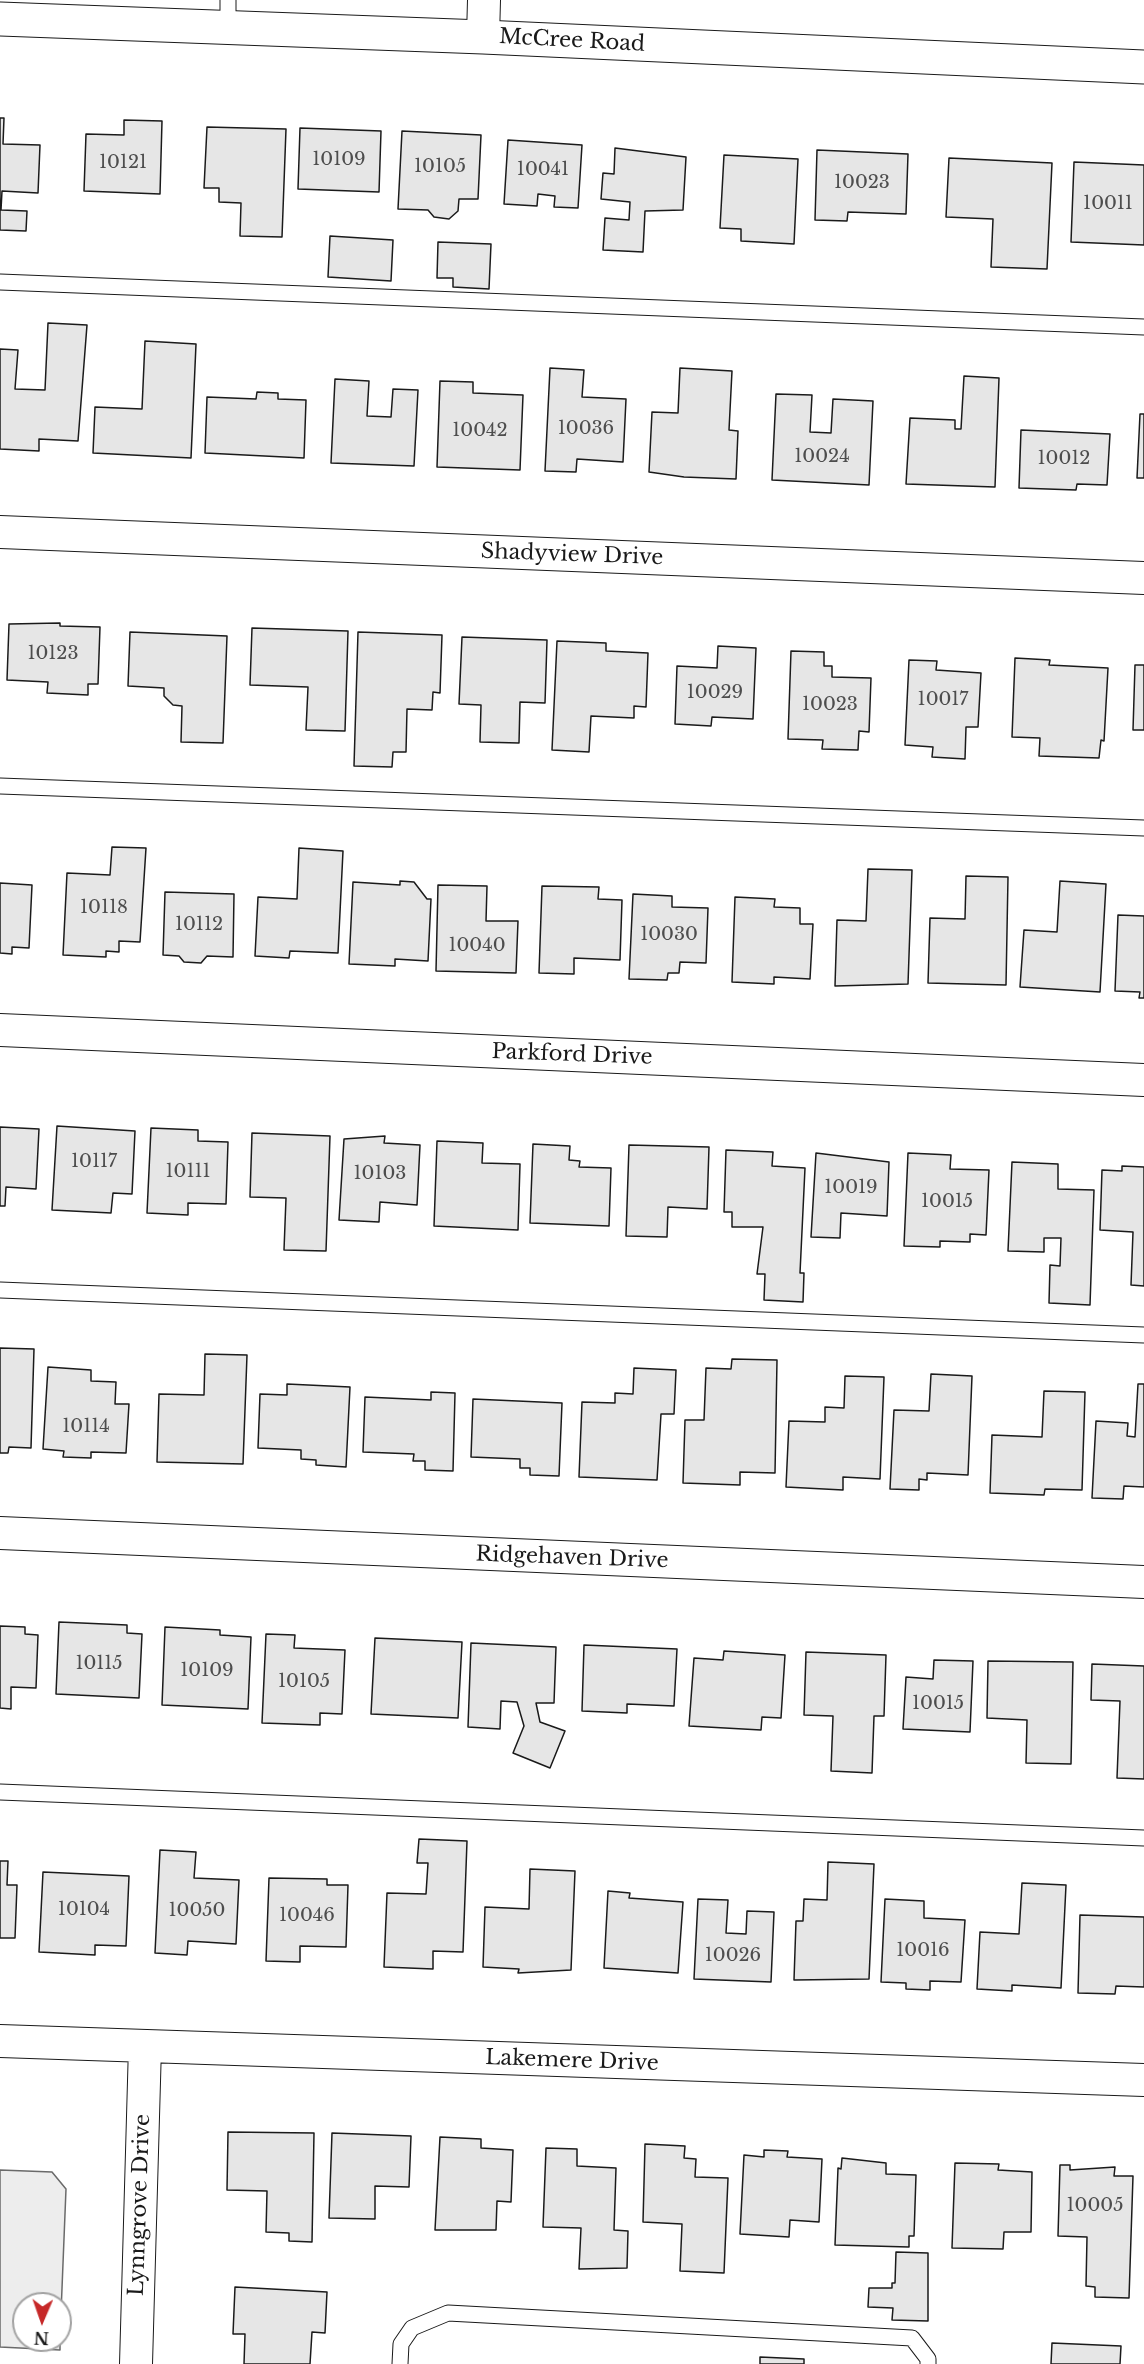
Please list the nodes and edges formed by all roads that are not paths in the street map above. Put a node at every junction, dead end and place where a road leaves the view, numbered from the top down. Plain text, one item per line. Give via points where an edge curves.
1 (484, 0) edge
2 (228, 14) edge
3 (0, 19) edge
4 (483, 37) junction
5 (1144, 67) edge
6 (0, 282) edge
7 (1144, 327) edge
8 (0, 532) edge
9 (1144, 578) edge
10 (0, 786) edge
11 (1144, 828) edge
12 (0, 1030) edge
13 (1144, 1080) edge
14 (0, 1290) edge
15 (1144, 1335) edge
16 (0, 1533) edge
17 (1144, 1582) edge
18 (0, 1792) edge
19 (1144, 1838) edge
20 (0, 2041) edge
21 (145, 2046) junction
22 (1144, 2080) edge
23 (136, 2364) edge
24 (400, 2364) edge
25 (928, 2364) edge

1 - 4 street
2 - 3 street, McCree Road
2 - 4 street, McCree Road
4 - 5 street, McCree Road
6 - 7 lane
8 - 9 street, Shadyview Drive
10 - 11 lane
12 - 13 street, Parkford Drive
14 - 15 lane
16 - 17 street, Ridgehaven Drive
18 - 19 lane
20 - 21 street, Lakemere Drive
21 - 22 street, Lakemere Drive
21 - 23 street, Lynngrove Drive
24 - 25 lane via 400,2343 412,2328 447,2313 912,2338

